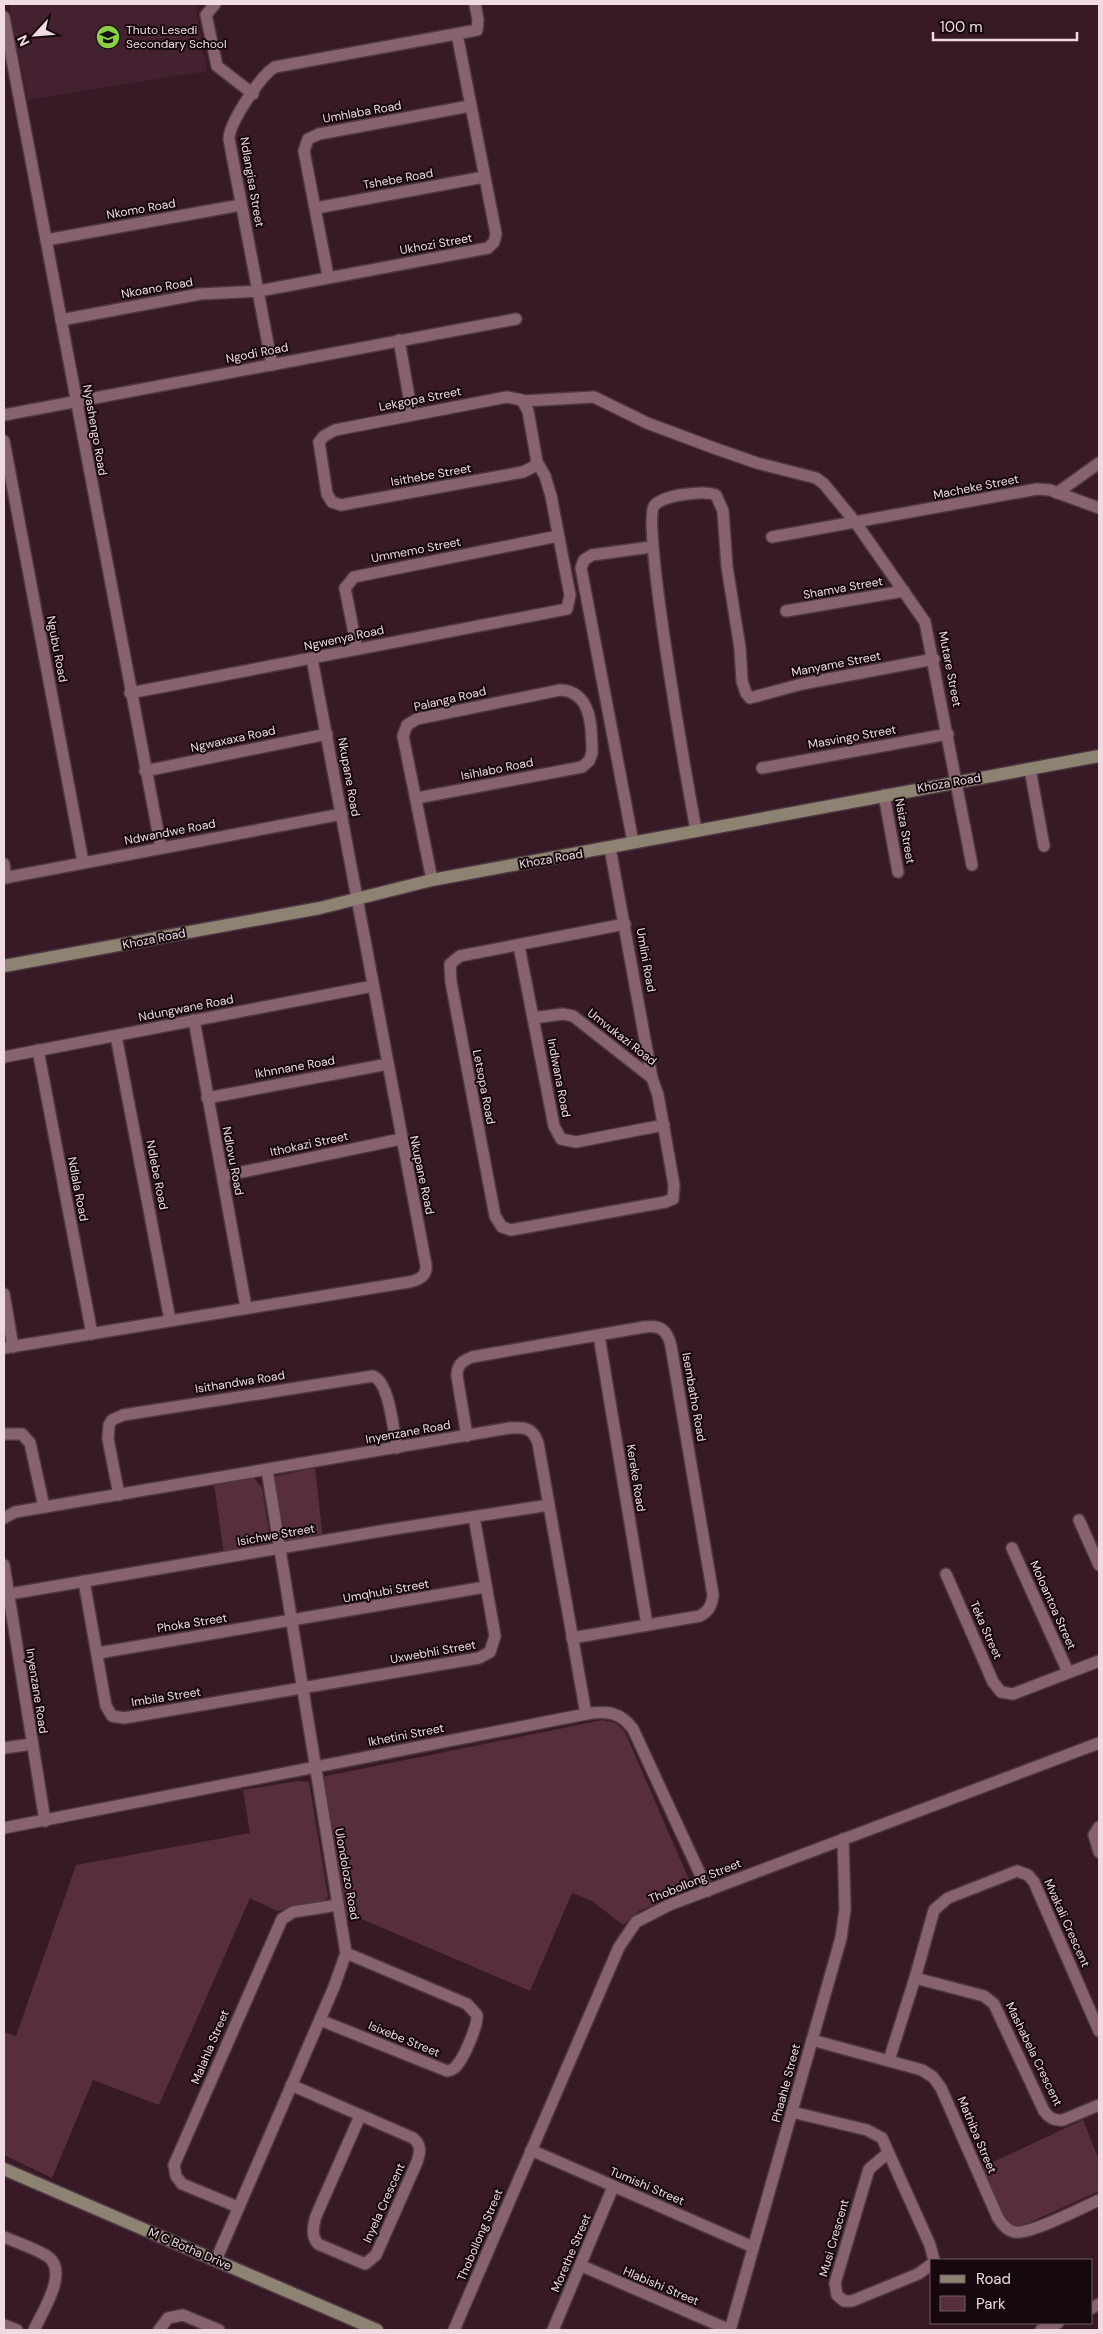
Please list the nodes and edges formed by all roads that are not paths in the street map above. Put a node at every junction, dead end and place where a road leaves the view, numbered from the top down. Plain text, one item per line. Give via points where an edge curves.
1 (215, 4) edge
2 (475, 4) edge
3 (4, 17) edge
4 (457, 34) junction
5 (253, 94) junction
6 (470, 106) junction
7 (484, 177) junction
8 (241, 206) junction
9 (316, 208) junction
10 (46, 240) junction
11 (328, 276) junction
12 (259, 291) junction
13 (516, 319) dead end
14 (61, 320) junction
15 (399, 340) junction
16 (272, 364) junction
17 (523, 401) junction
18 (76, 402) junction
19 (412, 414) junction
20 (4, 415) edge
21 (4, 441) edge
22 (537, 462) junction
23 (1099, 463) edge
24 (1056, 493) junction
25 (328, 498) joint
26 (1099, 508) edge
27 (856, 523) junction
28 (558, 536) junction
29 (772, 537) dead end
30 (651, 547) junction
31 (904, 591) junction
32 (786, 612) dead end
33 (357, 649) junction
34 (312, 659) junction
35 (934, 659) junction
36 (130, 693) junction
37 (327, 734) junction
38 (948, 734) junction
39 (1099, 756) edge
40 (582, 766) joint
41 (762, 768) dead end
42 (1030, 769) junction
43 (145, 771) junction
44 (956, 782) junction
45 (884, 795) junction
46 (417, 798) junction
47 (342, 814) junction
48 (696, 830) junction
49 (633, 842) junction
50 (1044, 846) dead end
51 (161, 848) junction
52 (610, 848) junction
53 (83, 862) junction
54 (4, 864) edge
55 (972, 865) dead end
56 (898, 872) dead end
57 (5, 878) edge
58 (432, 880) junction
59 (358, 897) junction
60 (625, 924) junction
61 (519, 946) junction
62 (4, 966) edge
63 (373, 986) junction
64 (533, 1018) junction
65 (194, 1020) junction
66 (116, 1036) junction
67 (38, 1050) junction
68 (4, 1057) edge
69 (388, 1064) junction
70 (652, 1078) junction
71 (207, 1098) junction
72 (664, 1125) junction
73 (401, 1139) junction
74 (223, 1176) junction
75 (665, 1202) joint
76 (4, 1294) edge
77 (246, 1307) junction
78 (170, 1320) junction
79 (92, 1334) junction
80 (599, 1336) junction
81 (9, 1348) edge
82 (4, 1434) edge
83 (467, 1436) junction
84 (397, 1448) junction
85 (266, 1470) junction
86 (118, 1495) junction
87 (548, 1505) junction
88 (44, 1507) junction
89 (474, 1517) junction
90 (4, 1518) edge
91 (1079, 1520) dead end
92 (1012, 1548) dead end
93 (279, 1549) junction
94 (4, 1565) edge
95 (1099, 1565) edge
96 (946, 1574) dead end
97 (84, 1581) junction
98 (485, 1587) junction
99 (9, 1594) junction
100 (292, 1620) junction
101 (647, 1625) junction
102 (572, 1638) junction
103 (98, 1652) junction
104 (1099, 1661) edge
105 (1068, 1672) junction
106 (302, 1689) junction
107 (586, 1714) junction
108 (1099, 1743) edge
109 (32, 1744) junction
110 (4, 1748) edge
111 (315, 1767) junction
112 (45, 1821) junction
113 (1099, 1827) edge
114 (4, 1828) edge
115 (843, 1839) junction
116 (1099, 1852) edge
117 (708, 1891) junction
118 (338, 1905) junction
119 (346, 1953) junction
120 (915, 1978) junction
121 (320, 2020) junction
122 (1099, 2031) edge
123 (812, 2040) junction
124 (889, 2060) junction
125 (291, 2085) junction
126 (1099, 2105) edge
127 (792, 2112) junction
128 (360, 2116) junction
129 (531, 2150) junction
130 (888, 2153) junction
131 (4, 2169) edge
132 (613, 2187) junction
133 (1099, 2200) edge
134 (238, 2207) junction
135 (4, 2237) edge
136 (753, 2247) junction
137 (934, 2259) edge
138 (216, 2260) junction
139 (930, 2265) edge
140 (582, 2266) junction
141 (1056, 2324) edge
142 (4, 2325) edge
143 (17, 2330) edge
144 (34, 2330) edge
145 (159, 2330) edge
146 (219, 2330) edge
147 (377, 2330) edge
148 (454, 2330) edge
149 (553, 2330) edge
150 (730, 2330) edge
151 (1041, 2330) edge

1 - 5 street via 206,15 215,62 221,71
2 - 4 street, Ndlangisa Street via 477,30
3 - 10 street, Nyashengo Road
4 - 5 street, Ndlangisa Street via 278,66 267,72
4 - 6 street, Ukhozi Street
5 - 8 street, Ndlangisa Street via 229,134
6 - 7 street, Ukhozi Street
6 - 9 street, Umhlaba Road via 312,137 304,151
7 - 9 street, Tshebe Road
7 - 11 street, Ukhozi Street via 496,234 488,248
8 - 10 street, Nkomo Road
8 - 12 street, Ndlangisa Street
9 - 11 street, Umhlaba Road
10 - 14 street, Nyashengo Road
11 - 12 street, Ukhozi Street
12 - 14 street, Nkoano Road via 200,294
12 - 16 street, Ndlangisa Street
13 - 15 street, Ngodi Road
14 - 18 street, Nyashengo Road
15 - 16 street, Ngodi Road
15 - 19 street
16 - 18 street, Ngodi Road
17 - 19 street, Lekgopa Street via 507,397
17 - 22 street via 528,411
17 - 27 street, Lekgopa Street via 594,397 647,423 714,448 816,478
18 - 20 street, Ngodi Road
18 - 36 street, Nyashengo Road
19 - 25 street, Lekgopa Street via 339,429 322,437 319,445
21 - 53 street, Ngubu Road
22 - 25 street, Isithebe Street via 522,472 344,505
22 - 28 street via 549,489
23 - 24 street
24 - 26 street, Macheke Street
24 - 27 street, Macheke Street via 1037,489
27 - 29 street, Macheke Street
27 - 31 street, Mutare Street
28 - 33 street, Ummemo Street via 354,577 345,588
28 - 33 street, Ngwenya Road via 570,596 569,606 563,611
30 - 35 street, Manyame Street via 650,523 654,506 668,498 705,492 716,495 723,511 742,681 746,694 752,698 802,684
30 - 48 street
30 - 49 street via 592,555 584,560 581,568
31 - 32 street, Shamva Street
31 - 35 street, Mutare Street via 925,622
33 - 34 street, Ngwenya Road
34 - 36 street, Ngwenya Road
34 - 37 street, Nkupane Road
35 - 38 street, Mutare Street
36 - 43 street, Nyashengo Road
37 - 43 street, Ngwaxaxa Road
37 - 47 street, Nkupane Road
38 - 41 street, Masvingo Street
38 - 44 street, Mutare Street
39 - 42 street, Khoza Road
40 - 46 street, Isihlabo Road
40 - 46 street, Palanga Road via 592,753 586,708 576,693 560,690 410,722 403,736
42 - 44 street, Khoza Road
42 - 50 street
43 - 51 street, Nyashengo Road
44 - 45 street, Khoza Road
44 - 55 street, Mutare Street
45 - 48 street, Khoza Road
45 - 56 street, Nsiza Street
46 - 58 street, Palanga Road
47 - 51 street, Ndwandwe Road
47 - 59 street, Nkupane Road
48 - 49 street, Khoza Road
49 - 52 street, Khoza Road
51 - 53 street, Ndwandwe Road
52 - 58 street, Khoza Road
52 - 60 street, Umlini Road
53 - 57 street, Ndwandwe Road
54 - 57 street
58 - 59 street, Khoza Road
59 - 62 street, Khoza Road via 309,910
59 - 63 street, Nkupane Road
60 - 61 street, Letsopa Road
60 - 70 street, Umlini Road
61 - 64 street, Indlwana Road
61 - 75 street, Letsopa Road via 460,956 449,968 493,1203 500,1224 511,1230
63 - 65 street, Ndungwane Road
63 - 69 street, Nkupane Road
64 - 70 street, Umvukazi Road via 562,1014 573,1016
64 - 72 street, Indlwana Road via 554,1126 561,1139 576,1142
65 - 66 street, Ndungwane Road
65 - 71 street, Ndlovu Road
66 - 67 street, Ndungwane Road
66 - 78 street, Ndlebe Road
67 - 68 street, Ndungwane Road
67 - 79 street, Ndlala Road
69 - 71 street, Ikhnnane Road
69 - 73 street, Nkupane Road
70 - 72 street, Umvukazi Road
71 - 74 street, Ndlovu Road
72 - 75 street, Umvukazi Road via 675,1194 673,1199
73 - 74 street, Ithokazi Street
73 - 77 street, Nkupane Road via 426,1265 422,1277 372,1289
74 - 77 street, Ndlovu Road
76 - 81 street
77 - 78 street, Nkupane Road
78 - 79 street, Nkupane Road
79 - 81 street, Nkupane Road
80 - 83 street, Isembatho Road via 472,1357 462,1362 457,1376
80 - 101 street, Kereke Road
80 - 101 street, Isembatho Road via 658,1326 669,1338 713,1595 712,1605 700,1616
82 - 88 street via 22,1434 30,1443
83 - 84 street, Inyenzane Road
83 - 87 street, Inyenzane Road via 519,1427 531,1430 538,1443
84 - 85 street, Inyenzane Road
84 - 86 street, Isithandwa Road via 384,1387 373,1376 133,1413 112,1420 108,1431
85 - 86 street, Inyenzane Road
85 - 93 street, Ulondolozo Road
86 - 88 street, Inyenzane Road
87 - 89 street, Isichwe Street
87 - 102 street, Inyenzane Road
88 - 90 street, Inyenzane Road via 15,1512
89 - 93 street, Isichwe Street
89 - 98 street, Uxwebhli Street
91 - 95 street
92 - 105 street, Moloantoa Street
93 - 97 street, Isichwe Street
93 - 100 street, Ulondolozo Road
94 - 99 street, Inyenzane Road
96 - 105 street, Teka Street via 993,1682 1004,1694 1013,1694
97 - 99 street, Isichwe Street
97 - 103 street, Imbila Street
98 - 100 street, Umqhubi Street
98 - 106 street, Uxwebhli Street via 495,1636 493,1648 487,1655
99 - 109 street, Inyenzane Road
100 - 103 street, Phoka Street
100 - 106 street, Ulondolozo Road
101 - 102 street, Isembatho Road
102 - 107 street, Inyenzane Road
103 - 106 street, Imbila Street via 106,1706 112,1716 118,1718
104 - 105 street
106 - 111 street, Ulondolozo Road
107 - 111 street, Ikhetini Street
107 - 117 street, Ikhetini Street via 612,1712 621,1715 633,1728
108 - 115 street, Thobollong Street
109 - 110 street
109 - 112 street, Inyenzane Road
111 - 112 street, Ikhetini Street
111 - 118 street, Ulondolozo Road
112 - 114 street, Ikhetini Street
113 - 116 street via 1094,1835
115 - 117 street, Thobollong Street
115 - 123 street, Phaahle Street via 843,1928
117 - 129 street, Thobollong Street via 645,1916 624,1937
118 - 119 street, Ulondolozo Road
118 - 134 street, Malahla Street via 299,1910 282,1919 174,2165 182,2184
119 - 121 street
119 - 121 street, Isixebe Street via 467,2004 477,2015 476,2024 460,2062 447,2071
120 - 122 street, Mvakali Crescent via 937,1906 948,1898 1023,1872 1034,1882
120 - 124 street, Mvakali Crescent
120 - 126 street, Mashabela Crescent via 984,1996 994,2004 1050,2118 1064,2120
121 - 125 street
123 - 124 street, Mathiba Street
123 - 127 street, Phaahle Street
124 - 133 street, Mathiba Street via 922,2070 936,2080 998,2218 1010,2230 1028,2230
125 - 128 street, Inyela Crescent
125 - 134 street
127 - 130 street via 874,2132 882,2138
127 - 136 street, Phaahle Street
128 - 128 street, Inyela Crescent via 414,2138 420,2152 376,2255 365,2264 318,2244 313,2230 316,2216
129 - 132 street, Tumishi Street
129 - 148 street, Thobollong Street
130 - 137 street
130 - 139 street, Musi Crescent via 869,2169 836,2292 844,2301 852,2301 918,2274
131 - 138 street, M C Botha Drive
132 - 136 street, Tumishi Street
132 - 140 street, Morethe Street
134 - 138 street
135 - 144 street via 47,2256 56,2269 57,2281
136 - 150 street, Phaahle Street
138 - 147 street, M C Botha Drive
140 - 149 street, Morethe Street
140 - 150 street, Hlabishi Street
141 - 151 street
142 - 143 street
145 - 146 street via 168,2318 178,2315

